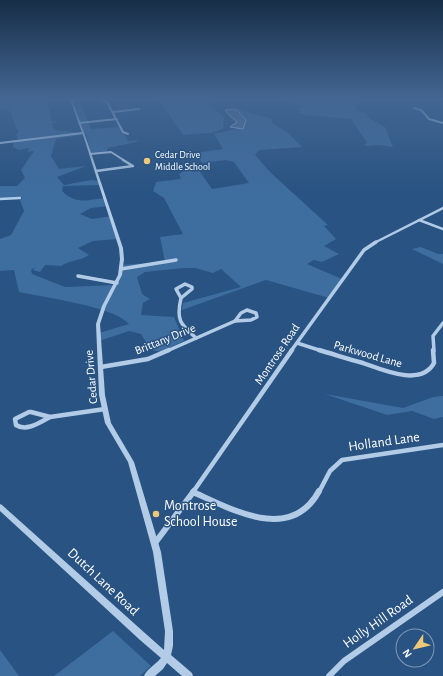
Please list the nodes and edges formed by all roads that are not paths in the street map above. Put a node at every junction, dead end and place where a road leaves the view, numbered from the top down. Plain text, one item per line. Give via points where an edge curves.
1 (81, 129) edge
2 (122, 129) edge
3 (83, 133) junction
4 (128, 134) dead end
5 (0, 143) edge
6 (90, 154) junction
7 (96, 171) junction
8 (20, 198) dead end
9 (0, 200) edge
10 (443, 208) edge
11 (419, 220) junction
12 (443, 229) edge
13 (176, 260) dead end
14 (121, 270) junction
15 (78, 276) dead end
16 (117, 283) junction
17 (181, 298) junction
18 (235, 321) junction
19 (443, 323) edge
20 (196, 338) junction
21 (297, 343) junction
22 (101, 367) junction
23 (105, 409) junction
24 (50, 417) junction
25 (443, 445) edge
26 (193, 492) junction
27 (0, 507) edge
28 (154, 543) junction
29 (443, 592) edge
30 (167, 658) junction
31 (148, 676) edge
32 (189, 676) edge
33 (329, 676) edge

1 - 3 street, Cedar Drive
2 - 4 street
3 - 5 street
3 - 6 street, Cedar Drive
6 - 7 street, Cedar Drive
6 - 7 street via 111,152 133,166
7 - 14 street, Cedar Drive via 118,238 122,255
8 - 9 street
10 - 11 street, Montrose Road
11 - 12 street
11 - 21 street, Montrose Road via 364,250
13 - 14 street
14 - 16 street, Cedar Drive
15 - 16 street
16 - 22 street, Cedar Drive via 104,306 98,324
17 - 17 street via 177,287 185,284 192,287 190,292
17 - 20 street via 177,311 178,319
18 - 18 street, Brittany Drive via 243,311 257,314 253,320
18 - 20 street, Brittany Drive
19 - 21 street, Parkwood Lane via 432,338 434,364 426,371 416,374 394,373
20 - 22 street, Brittany Drive via 144,360
21 - 26 street, Montrose Road
22 - 23 street, Cedar Drive
23 - 24 street
23 - 28 street, Cedar Drive via 109,424 131,462
24 - 24 street via 26,428 17,427 15,422 17,417 26,412
25 - 26 street, Holland Lane via 342,460 331,468 311,505 298,514 284,518 265,520 252,517
26 - 28 street, Montrose Road
27 - 30 street, Dutch Lane Road
28 - 30 street, Cedar Drive via 169,631
29 - 33 street, Holly Hill Road via 344,660
30 - 31 street
30 - 32 street, Dutch Lane Road

